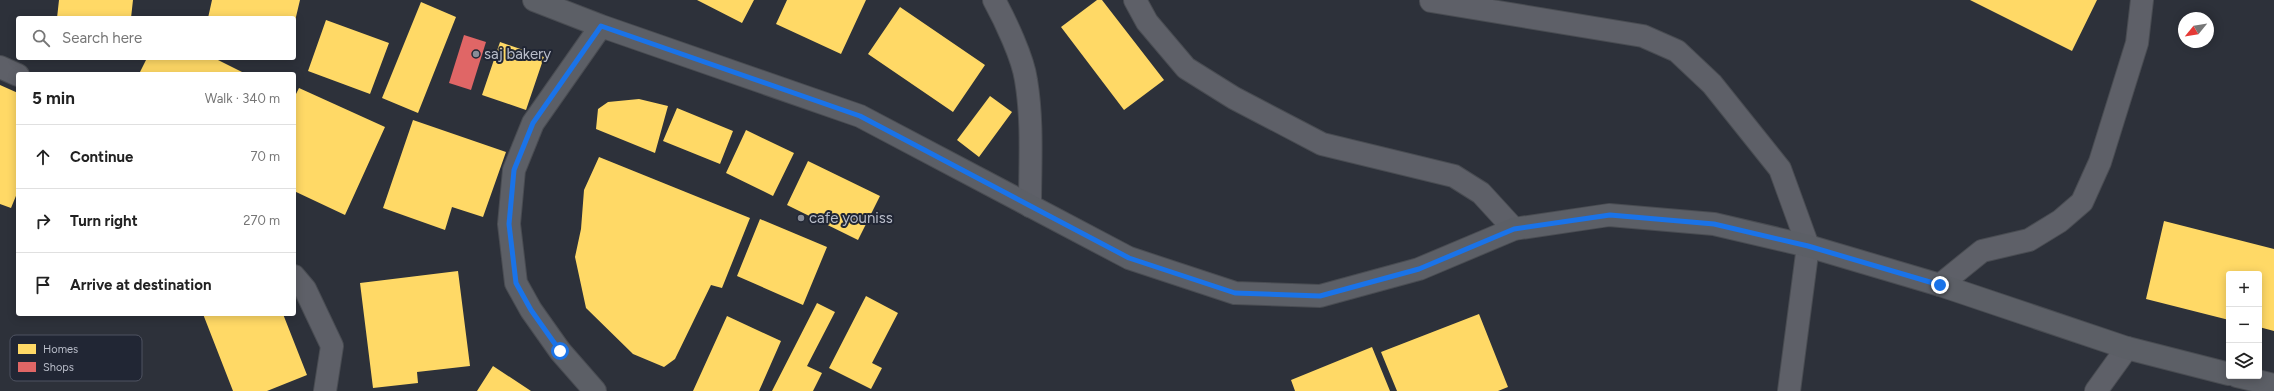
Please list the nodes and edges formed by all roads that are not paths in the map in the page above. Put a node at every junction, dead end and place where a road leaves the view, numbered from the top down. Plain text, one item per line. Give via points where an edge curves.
1 (534, 0) edge
2 (994, 0) edge
3 (1135, 0) edge
4 (2142, 0) edge
5 (1431, 1) edge
6 (601, 26) junction
7 (0, 66) edge
8 (16, 74) edge
9 (1030, 206) junction
10 (1514, 229) junction
11 (1808, 246) junction
12 (296, 278) edge
13 (1940, 285) junction
14 (2127, 348) junction
15 (2226, 373) edge
16 (2249, 379) edge
17 (2274, 385) edge
18 (325, 391) edge
19 (595, 391) edge
20 (1789, 391) edge
21 (2096, 391) edge

1 - 6 main road
2 - 9 street via 1006,20 1026,79 1030,130
3 - 10 street via 1147,22 1186,68 1234,98 1322,144 1454,176 1481,193
4 - 13 street via 2137,43 2100,162 2082,202 2060,221 2029,240 1982,251
5 - 11 street via 1642,36 1677,51 1712,84 1780,169
6 - 9 main road via 860,116
6 - 19 main road via 533,123 514,170 509,224 516,283 531,310 560,351
7 - 8 street
9 - 10 main road via 1129,258 1235,293 1320,296 1419,269
10 - 11 main road via 1610,215 1714,224
11 - 13 main road
11 - 20 street
12 - 18 street via 305,289 332,346
13 - 14 main road
14 - 15 main road
14 - 21 street
16 - 17 main road

